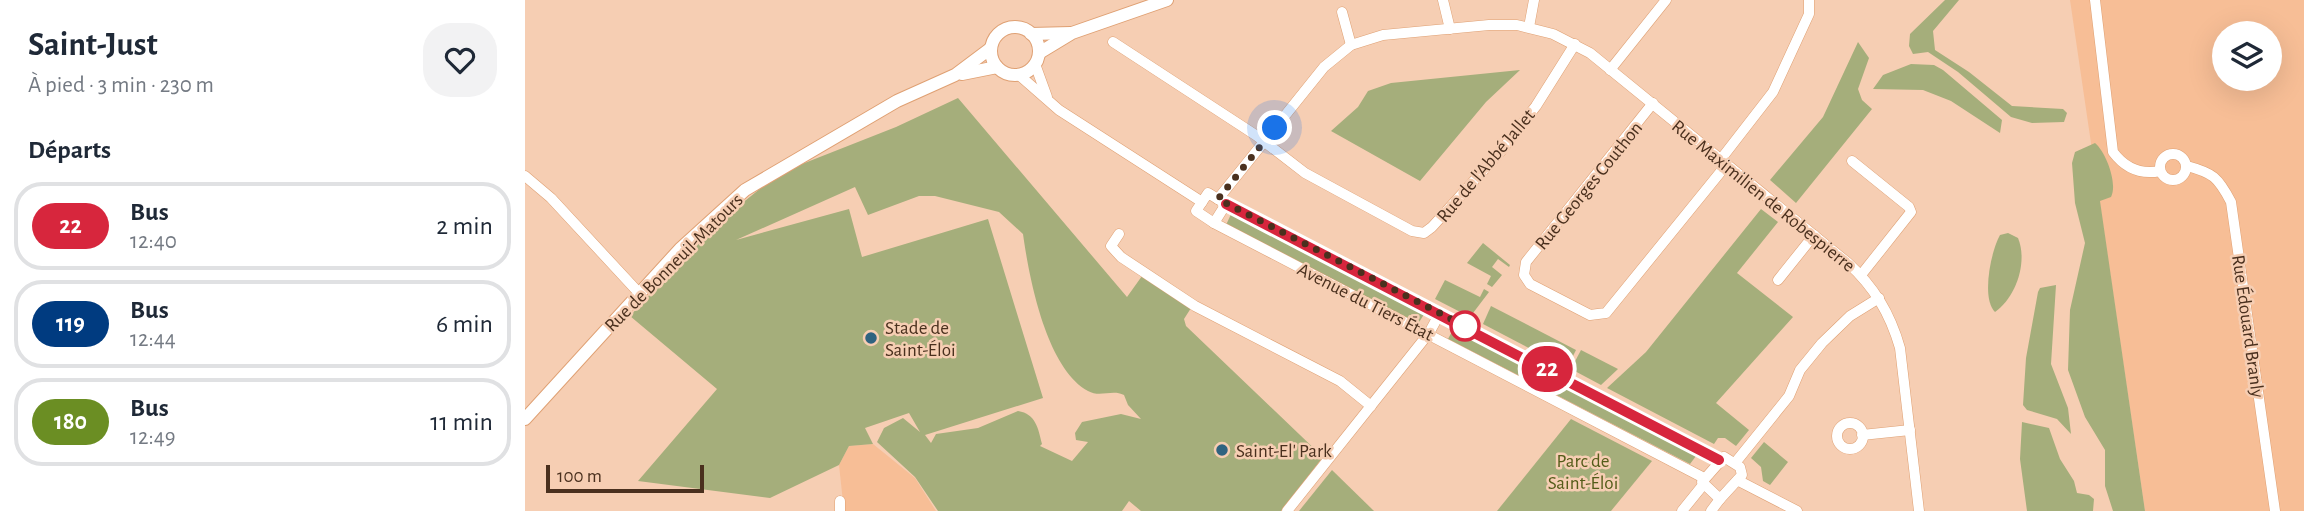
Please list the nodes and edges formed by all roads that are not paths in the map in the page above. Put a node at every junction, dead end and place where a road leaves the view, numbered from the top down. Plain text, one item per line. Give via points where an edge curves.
1 (1167, 0) edge
2 (1443, 0) edge
3 (1534, 0) edge
4 (1666, 0) edge
5 (1809, 0) edge
6 (2095, 0) edge
7 (1342, 12) dead end
8 (1529, 27) junction
9 (1450, 29) junction
10 (1031, 33) junction
11 (1072, 33) junction
12 (1113, 42) dead end
13 (1575, 44) junction
14 (1351, 45) junction
15 (991, 48) junction
16 (1037, 59) junction
17 (997, 67) junction
18 (1610, 69) junction
19 (955, 75) junction
20 (1019, 75) junction
21 (1048, 101) junction
22 (1653, 103) junction
23 (1264, 141) junction
24 (1724, 161) junction
25 (1852, 161) dead end
26 (2187, 166) junction
27 (2160, 170) junction
28 (525, 176) edge
29 (1202, 202) junction
30 (1222, 202) junction
31 (1214, 223) junction
32 (1119, 234) dead end
33 (1814, 235) junction
34 (1861, 275) junction
35 (1778, 280) dead end
36 (639, 293) junction
37 (1879, 298) junction
38 (1440, 313) junction
39 (1429, 333) junction
40 (1371, 406) junction
41 (525, 419) edge
42 (1910, 430) junction
43 (1862, 435) dead end
44 (1719, 460) junction
45 (1735, 463) junction
46 (1703, 481) junction
47 (1739, 481) junction
48 (1720, 499) junction
49 (1287, 511) edge
50 (1682, 511) edge
51 (1711, 511) edge
52 (1797, 511) edge
53 (1919, 511) edge
54 (2275, 511) edge

1 - 11 main road
2 - 9 street
3 - 8 street
4 - 18 street
5 - 24 street via 1809,14 1773,92
6 - 27 street via 2113,152 2135,171
7 - 14 street
8 - 9 street, Rue Maximilien de Robespierre via 1502,24
8 - 13 street, Rue Maximilien de Robespierre
9 - 14 street, Rue Maximilien de Robespierre via 1383,35
10 - 11 main road
10 - 15 main road via 1006,29 996,36
10 - 16 main road
11 - 16 main road
12 - 23 street
13 - 18 street, Rue Maximilien de Robespierre
13 - 23 street, Rue de l'Abbé Jallet via 1501,151 1424,233 1333,190
14 - 23 street, Rue Maximilien de Robespierre via 1324,67
15 - 17 main road
15 - 19 main road, Rue de Bonneuil-Matours
16 - 20 main road
16 - 21 street
17 - 19 main road, Rue de Bonneuil-Matours
17 - 20 main road via 1006,74
18 - 22 street, Rue Maximilien de Robespierre
19 - 36 main road, Rue de Bonneuil-Matours via 897,101 745,190
20 - 21 street
21 - 29 street
22 - 24 street, Rue Maximilien de Robespierre
22 - 24 street, Rue Georges Couthon via 1526,262 1524,275 1530,284 1590,315 1606,313
23 - 30 street, Rue Maximilien de Robespierre
24 - 33 street, Rue Maximilien de Robespierre
25 - 34 street via 1911,212
26 - 27 street via 2176,181 2164,177
26 - 27 street via 2183,157 2173,154 2164,157
26 - 54 street, Rue Édouard Branly via 2210,172 2231,202
28 - 36 street
29 - 30 street via 1207,193
29 - 31 street via 1196,211
30 - 31 street, Rue Maximilien de Robespierre
30 - 38 street, Avenue du Tiers État
31 - 39 street, Avenue du Tiers État
32 - 40 street via 1111,246 1121,257 1195,306 1340,381
33 - 34 street, Rue Maximilien de Robespierre
33 - 35 street
34 - 37 street, Rue Maximilien de Robespierre
36 - 41 main road, Rue de Bonneuil-Matours
37 - 42 street, Rue Maximilien de Robespierre via 1900,348
37 - 45 street via 1850,316 1822,343 1800,370 1789,396
38 - 39 street
38 - 44 street, Avenue du Tiers État
39 - 40 street
39 - 46 street, Avenue du Tiers État
40 - 49 street
42 - 43 street
42 - 53 street, Rue Maximilien de Robespierre
44 - 45 street, Avenue du Tiers État via 1727,457
44 - 46 street
45 - 47 street via 1743,472
46 - 48 street, Avenue du Tiers État
46 - 50 street
47 - 48 street
47 - 52 street
48 - 51 street

